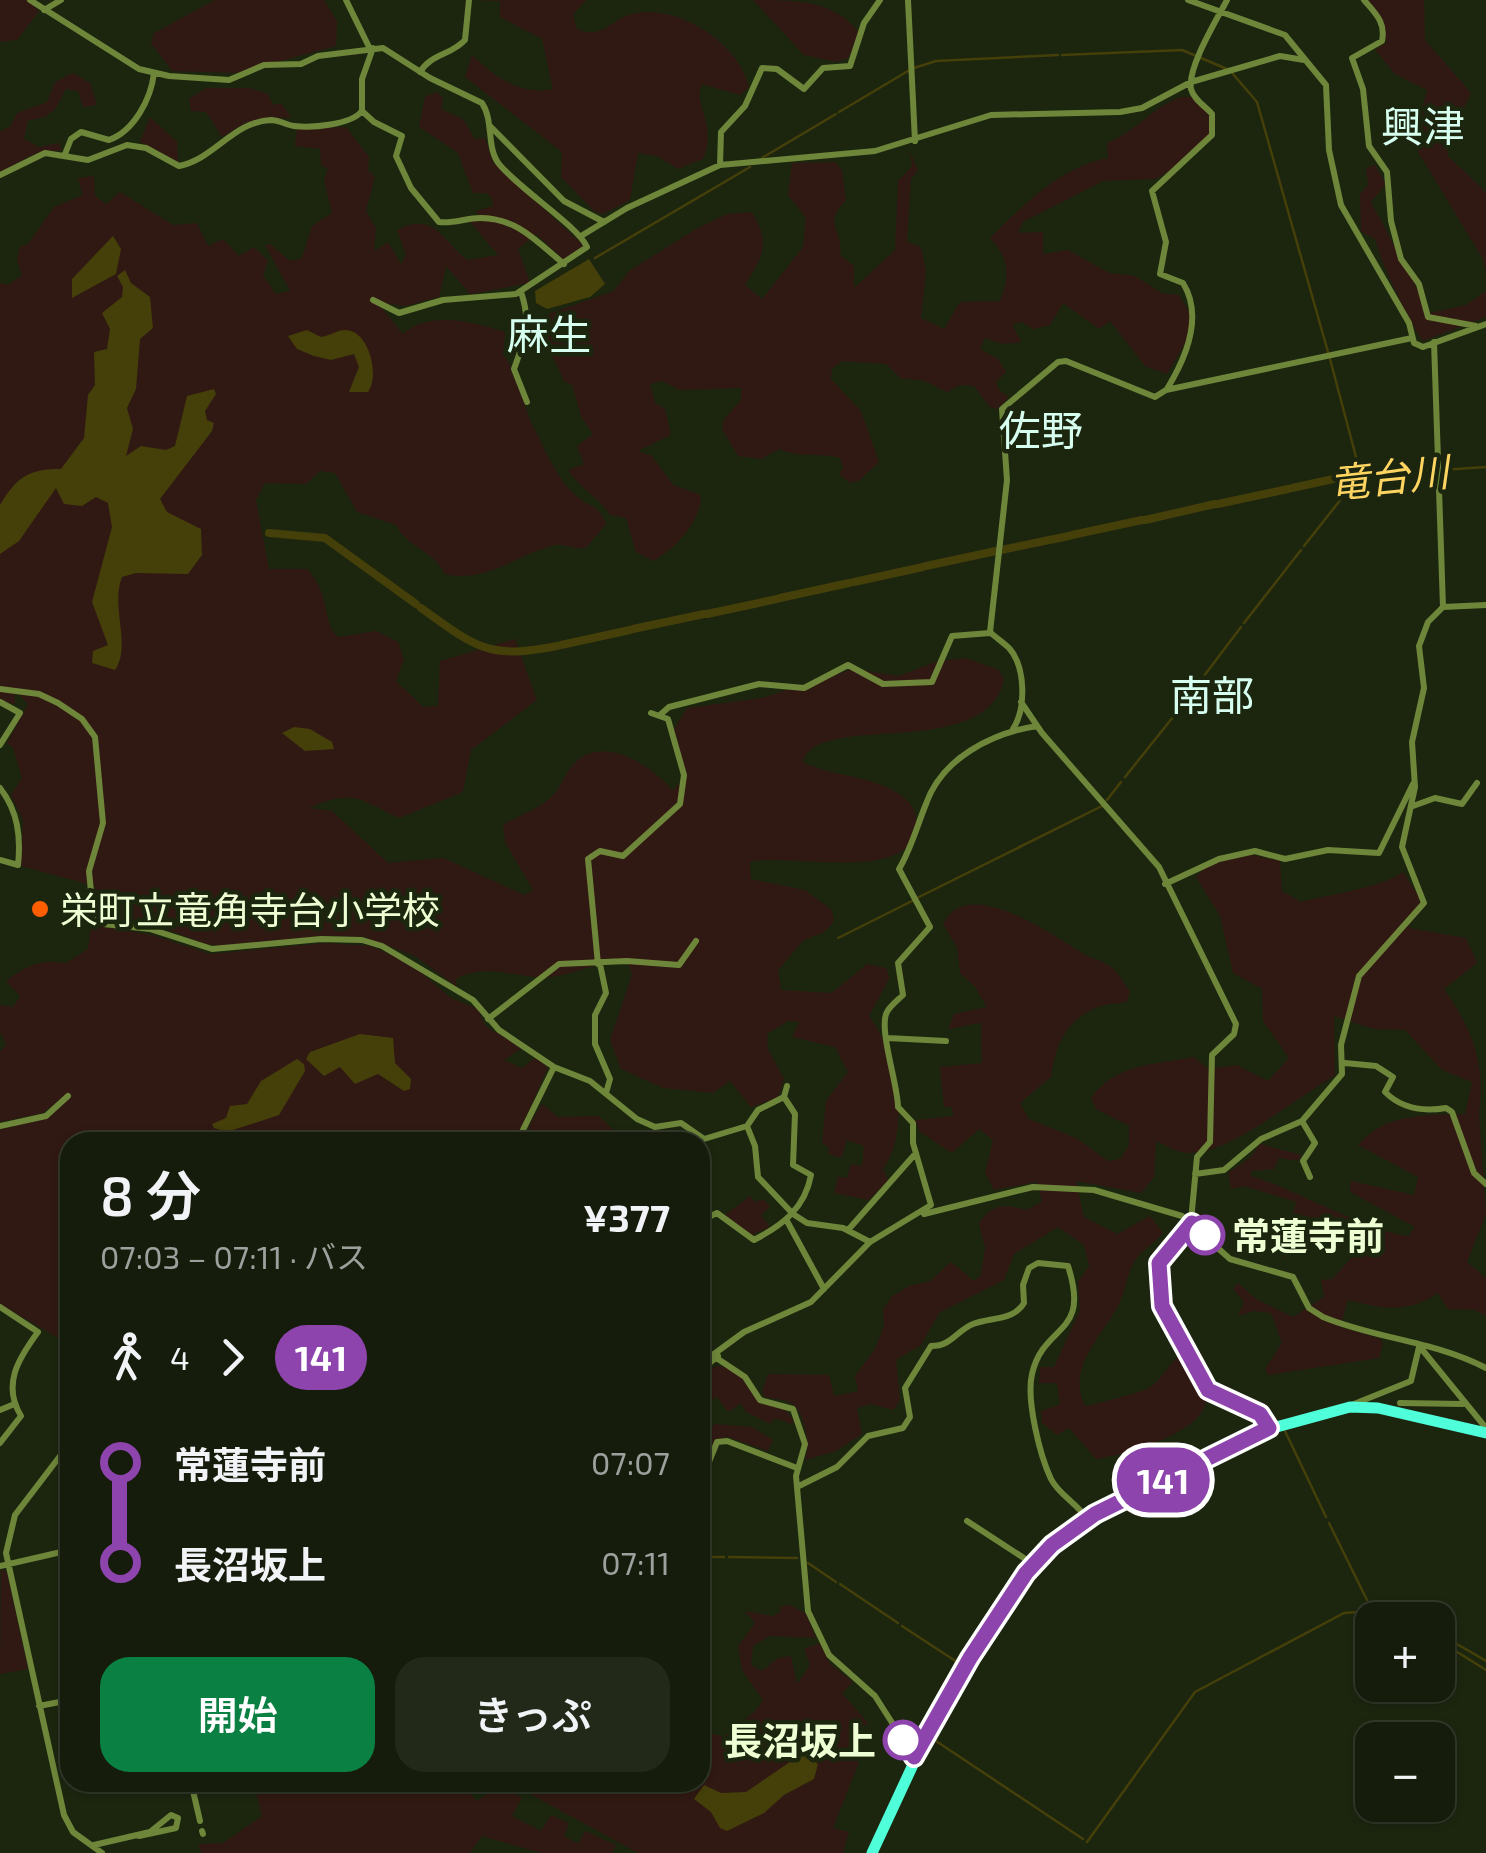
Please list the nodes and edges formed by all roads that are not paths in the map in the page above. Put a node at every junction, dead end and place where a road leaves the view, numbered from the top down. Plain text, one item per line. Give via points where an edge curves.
1 (30, 0) edge
2 (60, 0) edge
3 (346, 0) edge
4 (469, 0) edge
5 (880, 0) edge
6 (908, 0) edge
7 (1188, 0) edge
8 (1228, 0) edge
9 (1364, 0) edge
10 (44, 10) junction
11 (1222, 10) junction
12 (372, 48) junction
13 (1304, 60) junction
14 (420, 72) junction
15 (154, 74) junction
16 (1191, 82) junction
17 (362, 111) junction
18 (489, 125) junction
19 (915, 140) junction
20 (66, 154) junction
21 (720, 165) junction
22 (0, 175) edge
23 (604, 222) junction
24 (582, 236) junction
25 (564, 264) junction
26 (522, 292) junction
27 (373, 300) dead end
28 (1486, 324) edge
29 (1476, 326) junction
30 (1412, 338) junction
31 (1434, 342) junction
32 (1166, 390) junction
33 (527, 402) dead end
34 (1486, 605) edge
35 (1443, 607) junction
36 (991, 633) junction
37 (0, 689) edge
38 (0, 702) edge
39 (1021, 702) junction
40 (651, 713) dead end
41 (661, 714) junction
42 (1037, 726) junction
43 (4, 730) edge
44 (1012, 730) junction
45 (0, 745) edge
46 (1416, 778) junction
47 (1477, 782) dead end
48 (0, 788) edge
49 (1412, 807) junction
50 (0, 860) edge
51 (1165, 884) junction
52 (696, 941) dead end
53 (599, 964) junction
54 (488, 1020) junction
55 (887, 1038) junction
56 (946, 1041) dead end
57 (1345, 1063) junction
58 (554, 1066) junction
59 (788, 1086) dead end
60 (606, 1093) junction
61 (68, 1096) dead end
62 (784, 1098) junction
63 (1302, 1121) junction
64 (0, 1126) edge
65 (747, 1126) junction
66 (523, 1132) edge
67 (694, 1132) edge
68 (710, 1137) edge
69 (916, 1153) junction
70 (1195, 1174) junction
71 (1310, 1176) dead end
72 (1486, 1184) edge
73 (710, 1216) edge
74 (790, 1217) junction
75 (908, 1219) junction
76 (1192, 1222) junction
77 (848, 1230) junction
78 (870, 1242) junction
79 (824, 1289) junction
80 (0, 1307) edge
81 (1420, 1346) junction
82 (710, 1353) edge
83 (716, 1356) junction
84 (710, 1362) edge
85 (1486, 1368) edge
86 (1395, 1390) junction
87 (1464, 1404) junction
88 (12, 1405) junction
89 (1350, 1407) junction
90 (1400, 1408) junction
91 (0, 1410) edge
92 (1269, 1428) junction
93 (1486, 1430) edge
94 (0, 1443) edge
95 (60, 1457) edge
96 (710, 1459) edge
97 (797, 1468) junction
98 (796, 1487) junction
99 (1087, 1519) junction
100 (967, 1522) dead end
101 (60, 1552) edge
102 (1033, 1564) junction
103 (4, 1565) edge
104 (60, 1702) edge
105 (39, 1706) junction
106 (903, 1740) junction
107 (920, 1744) junction
108 (914, 1757) junction
109 (193, 1792) edge
110 (200, 1821) dead end
111 (139, 1836) junction
112 (119, 1841) junction
113 (93, 1845) junction
114 (105, 1853) edge
115 (872, 1853) edge

1 - 10 street
2 - 10 street
3 - 12 street
4 - 14 street via 464,40 433,56
5 - 21 street via 864,23 850,66 824,68 804,89 776,69 762,68 745,106 721,132
6 - 19 street
7 - 11 street
8 - 11 street
9 - 29 street via 1384,33 1382,41 1352,58 1369,146 1387,172 1402,259 1419,284 1428,317
10 - 15 street
11 - 13 street via 1285,35
11 - 16 street
12 - 14 street
12 - 15 street via 264,65 229,80
12 - 17 street via 362,79
13 - 16 street via 1280,56
13 - 30 street via 1330,100 1329,150 1342,205
14 - 18 street via 486,106
15 - 20 street via 151,94 123,133 109,140 81,132
16 - 19 street via 1142,108 991,115
16 - 32 street via 1212,114 1212,135 1152,191 1166,242 1160,274 1182,283 1193,313 1188,344
17 - 20 street via 348,121 246,126 203,158 179,166 139,145 88,160
17 - 25 street via 402,136 396,156 440,222 507,222
18 - 23 street via 564,202
18 - 24 street via 500,165
19 - 21 street via 848,155
20 - 22 street via 46,153
21 - 23 street
23 - 24 street
24 - 25 street via 587,250
25 - 26 street
26 - 27 street via 442,300 399,313
26 - 33 street via 528,329 514,369
28 - 29 street
29 - 31 street
30 - 31 street via 1423,347
30 - 32 street
31 - 35 street
32 - 36 street via 1152,396 1066,361 1002,409 1007,480
34 - 35 street
35 - 46 street via 1419,646 1424,688 1412,742
36 - 39 street via 1015,658
36 - 41 street via 952,636 932,682 884,684 848,665 816,685 759,684
37 - 54 street via 58,703 95,736 103,823 89,872 94,923 150,929 212,949 362,940 415,962 473,1000
38 - 43 street via 20,712
39 - 42 street
39 - 44 street
40 - 41 street
41 - 53 street via 668,718 684,775 680,804 623,856 600,851 588,859
42 - 44 street
42 - 51 street via 1159,866
43 - 45 street
44 - 55 street via 972,748 934,789 899,869 930,927 898,964 903,995 884,1018
46 - 49 street
46 - 51 street via 1379,853 1328,850 1293,859 1261,851 1237,854
47 - 49 street via 1462,804 1435,798
48 - 50 street via 20,842 18,865
49 - 57 street via 1402,848 1424,903 1358,976 1341,1045
51 - 70 street via 1238,1030 1212,1056 1210,1142 1197,1157
52 - 53 street via 679,965
53 - 54 street via 550,968
53 - 60 street via 606,993 595,1015 595,1044 610,1079
54 - 58 street
55 - 56 street
55 - 69 street via 898,1107 912,1119
57 - 63 street
57 - 72 street via 1376,1066 1394,1077 1385,1092 1398,1102 1452,1112 1474,1173
58 - 60 street
58 - 66 street
59 - 62 street
60 - 67 street via 656,1127 681,1123
61 - 64 street via 46,1116
62 - 65 street via 758,1110
62 - 74 street via 794,1114 792,1165 811,1175
63 - 70 street via 1261,1139 1224,1170
63 - 71 street via 1315,1144 1303,1161
65 - 68 street
65 - 74 street via 758,1176
69 - 75 street via 932,1202
69 - 77 street
70 - 76 street
73 - 74 street via 716,1213 752,1240
74 - 77 street
74 - 79 street
75 - 76 street via 982,1197 1055,1186 1110,1193
75 - 78 street
76 - 81 street via 1230,1258 1293,1276 1314,1312
76 - 92 street via 1159,1263 1162,1306 1208,1390 1260,1414
77 - 78 street
78 - 79 street
79 - 83 street via 802,1308 744,1332
80 - 88 street via 38,1332 15,1366
81 - 85 street via 1438,1346
81 - 86 street via 1411,1381
81 - 87 street
82 - 83 street
83 - 84 street
83 - 97 street via 745,1377 760,1400 794,1409 805,1444
86 - 89 street
86 - 90 street
87 - 90 street
87 - 93 street
88 - 91 street
88 - 94 street via 21,1416
89 - 90 highway
89 - 92 highway
90 - 93 highway
92 - 99 highway
95 - 103 street via 15,1515
96 - 97 street via 717,1442 728,1441
97 - 98 street
98 - 99 street via 844,1462 868,1436 903,1428 910,1417 905,1388 931,1346 949,1344 973,1324 1018,1312 1028,1268 1065,1263 1074,1314 1044,1350 1032,1382 1048,1472
98 - 106 street via 810,1615 829,1654 875,1696
99 - 102 highway
100 - 102 street
101 - 103 street
102 - 107 highway
103 - 105 street
104 - 105 street
105 - 113 street via 66,1821
106 - 107 street
106 - 108 street
107 - 108 highway
108 - 115 highway
109 - 110 street
111 - 111 street via 171,1815 178,1818 176,1828
111 - 112 street
112 - 113 street
112 - 114 street
113 - 114 street

